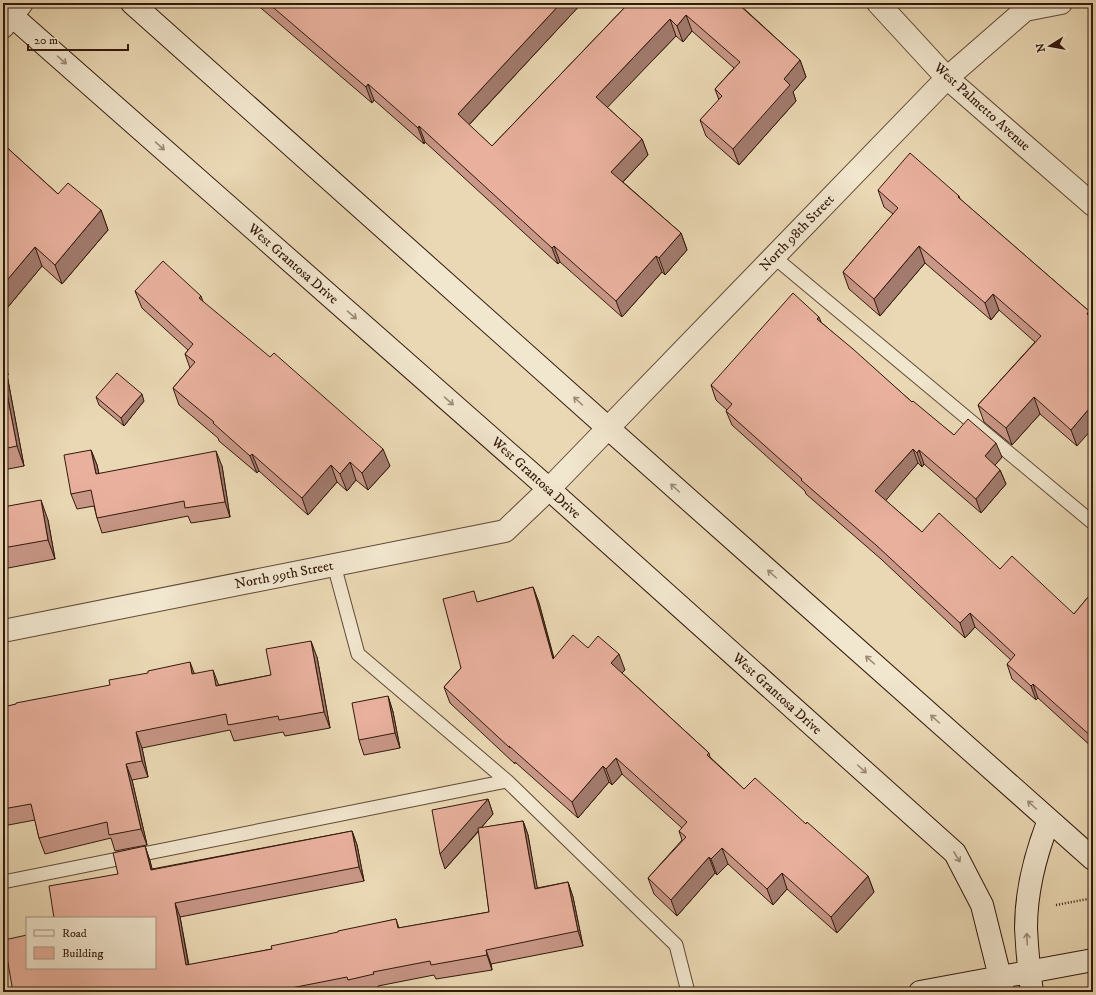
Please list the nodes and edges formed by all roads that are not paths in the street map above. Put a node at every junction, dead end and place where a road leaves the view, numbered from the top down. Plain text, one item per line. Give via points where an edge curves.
1 (132, 3) edge
2 (878, 3) edge
3 (1061, 3) edge
4 (10, 13) edge
5 (947, 78) junction
6 (1093, 205) edge
7 (774, 257) junction
8 (608, 428) junction
9 (549, 489) junction
10 (1093, 523) edge
11 (334, 565) junction
12 (3, 631) edge
13 (507, 781) junction
14 (1049, 820) junction
15 (1093, 859) edge
16 (3, 882) edge
17 (1093, 960) edge
18 (1031, 982) edge
19 (1002, 985) edge
20 (688, 992) edge
21 (920, 992) edge

8 -> 1 street
2 - 5 street, West Palmetto Avenue
3 - 5 street, North 98th Street via 1025,10
4 -> 9 street, West Grantosa Drive
5 - 6 street, West Palmetto Avenue
5 - 7 street, North 98th Street
7 - 8 street, North 98th Street
7 - 10 lane
8 - 9 street, North 98th Street
14 -> 8 street
9 - 11 street, North 99th Street via 505,531
9 -> 19 street, West Grantosa Drive via 955,853 982,904
11 - 12 street, North 99th Street
11 - 13 lane via 358,654
13 - 16 lane
13 - 20 lane via 676,945
14 - 15 street
18 -> 14 street via 1026,927 1028,900 1041,840
17 - 18 street
18 - 19 street
19 - 21 street

